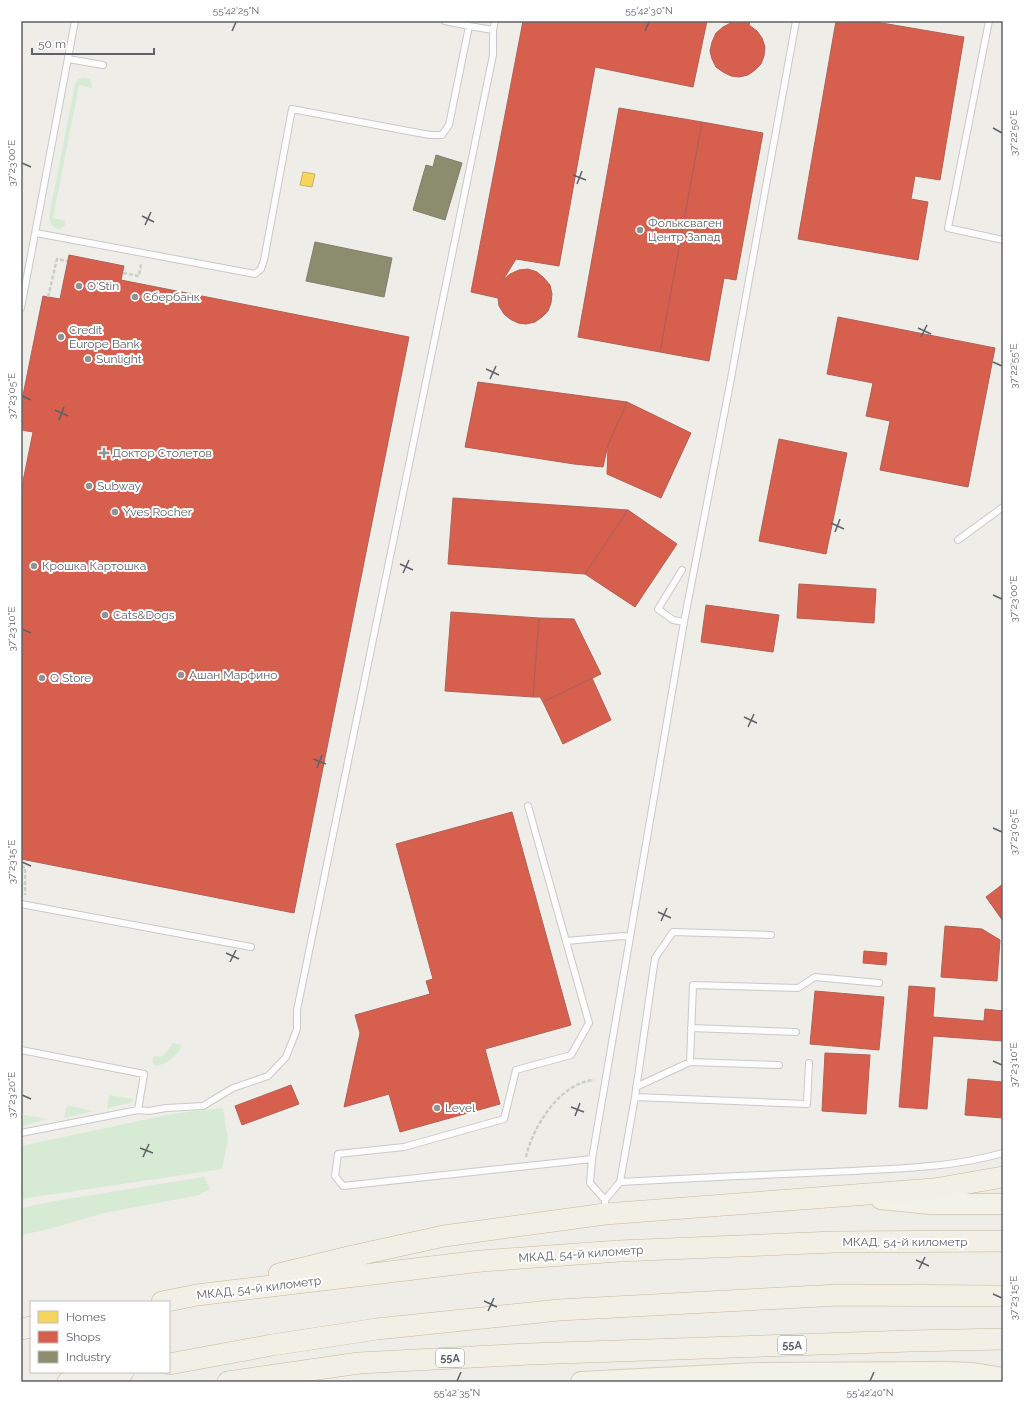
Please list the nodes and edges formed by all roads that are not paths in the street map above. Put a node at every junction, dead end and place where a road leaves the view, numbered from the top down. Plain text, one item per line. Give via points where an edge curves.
1 (75, 21) edge
2 (445, 21) edge
3 (495, 21) edge
4 (796, 21) edge
5 (989, 21) edge
6 (469, 26) junction
7 (493, 30) junction
8 (68, 59) junction
9 (102, 65) dead end
10 (36, 233) junction
11 (1003, 240) edge
12 (21, 308) edge
13 (1003, 507) edge
14 (958, 540) dead end
15 (682, 570) dead end
16 (684, 622) junction
17 (528, 806) dead end
18 (23, 904) edge
19 (771, 935) dead end
20 (630, 937) junction
21 (566, 941) junction
22 (252, 947) dead end
23 (879, 983) dead end
24 (691, 1028) junction
25 (796, 1032) dead end
26 (21, 1050) edge
27 (690, 1062) junction
28 (809, 1063) dead end
29 (779, 1065) dead end
30 (636, 1088) junction
31 (635, 1097) junction
32 (138, 1110) junction
33 (21, 1133) edge
34 (1003, 1154) edge
35 (592, 1159) junction
36 (1003, 1177) edge
37 (620, 1182) junction
38 (850, 1196) junction
39 (1003, 1204) edge
40 (605, 1207) junction
41 (1003, 1241) edge
42 (197, 1295) junction
43 (1003, 1296) edge
44 (167, 1301) edge
45 (1003, 1340) edge
46 (980, 1341) junction
47 (1003, 1344) edge
48 (170, 1364) edge
49 (118, 1373) edge
50 (1003, 1378) edge
51 (68, 1382) edge
52 (228, 1382) edge
53 (581, 1382) edge

1 - 8 lane
2 - 6 lane
3 - 7 lane
4 - 16 lane
5 - 11 lane via 948,228
6 - 7 lane
6 - 10 lane via 449,124 442,135 430,135 292,108 264,260 261,269 255,274
7 - 32 lane via 492,62 296,1010 297,1029 286,1057 268,1076 234,1088 203,1106
8 - 9 lane
8 - 10 lane
10 - 12 lane
13 - 14 lane
15 - 16 lane via 658,609 673,620
16 - 20 lane
17 - 21 lane
18 - 22 lane
19 - 30 lane via 673,932 655,958
20 - 21 lane
20 - 35 lane
21 - 35 lane via 589,1023 571,1055 516,1070 504,1119 404,1147 338,1154 335,1176 343,1186
23 - 24 lane via 815,977 798,988 693,985
24 - 25 lane
24 - 27 lane
26 - 32 lane via 144,1074
27 - 29 lane
27 - 30 lane
28 - 31 lane via 807,1104
30 - 31 lane
31 - 37 lane
32 - 33 lane
34 - 37 lane via 931,1166
35 - 40 lane via 590,1182
36 - 38 highway via 934,1189
37 - 40 lane
38 - 39 main road via 931,1204
38 - 40 highway
40 - 42 highway via 444,1236
41 - 42 highway, МКАД, 54-й километр via 835,1242 611,1251 481,1261
42 - 44 highway, МКАД, 54-й километр
43 - 48 highway via 840,1295 559,1310 377,1329
45 - 46 highway, 55А
46 - 47 main road
46 - 52 highway, 55А via 910,1341 529,1354 359,1363
49 - 51 highway
50 - 53 main road via 945,1372 757,1373

